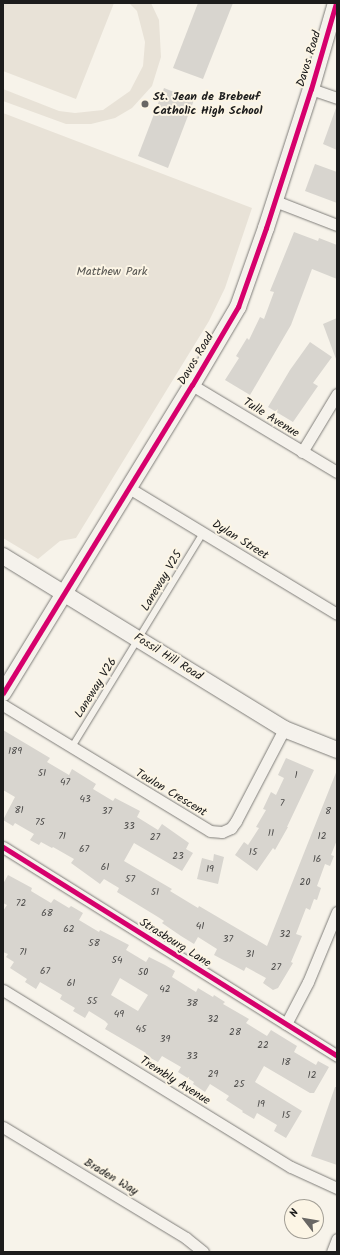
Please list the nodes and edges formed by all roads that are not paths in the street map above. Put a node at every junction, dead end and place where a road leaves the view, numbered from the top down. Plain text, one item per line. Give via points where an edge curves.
1 (336, 3) edge
2 (311, 89) junction
3 (337, 98) edge
4 (275, 201) junction
5 (337, 225) edge
6 (192, 385) junction
7 (337, 394) edge
8 (302, 452) junction
9 (337, 472) edge
10 (129, 488) junction
11 (203, 533) junction
12 (3, 556) edge
13 (64, 594) junction
14 (337, 614) edge
15 (138, 639) junction
16 (3, 693) edge
17 (3, 705) edge
18 (284, 729) junction
19 (71, 748) junction
20 (337, 750) edge
21 (3, 847) edge
22 (337, 912) edge
23 (3, 990) edge
24 (286, 1024) junction
25 (337, 1056) edge
26 (3, 1127) edge
27 (337, 1188) edge
28 (337, 1239) edge
29 (204, 1252) edge
30 (332, 1252) edge

1 - 2 street, Davos Road
2 - 3 street
2 - 4 street, Davos Road
4 - 5 street
4 - 6 street, Davos Road via 238,307
6 - 8 street, Tulle Avenue
6 - 10 street, Davos Road
7 - 8 street
8 - 9 street, Tulle Avenue
10 - 11 street, Dylan Street
10 - 13 street, Davos Road
11 - 14 street, Dylan Street
11 - 15 lane, Laneway V25
12 - 13 street, Fossil Hill Road
13 - 15 street, Fossil Hill Road
13 - 16 street, Davos Road
15 - 18 street, Fossil Hill Road
15 - 19 lane, Laneway V26
17 - 19 street, Toulon Crescent
18 - 19 street, Toulon Crescent via 236,821 231,828 222,832 201,827
18 - 20 street, Fossil Hill Road
21 - 24 street, Strasbourg Lane
22 - 24 street via 308,982
23 - 27 street, Trembly Avenue via 291,1167
24 - 25 street, Strasbourg Lane
26 - 29 street, Braden Way via 186,1238
28 - 30 street

